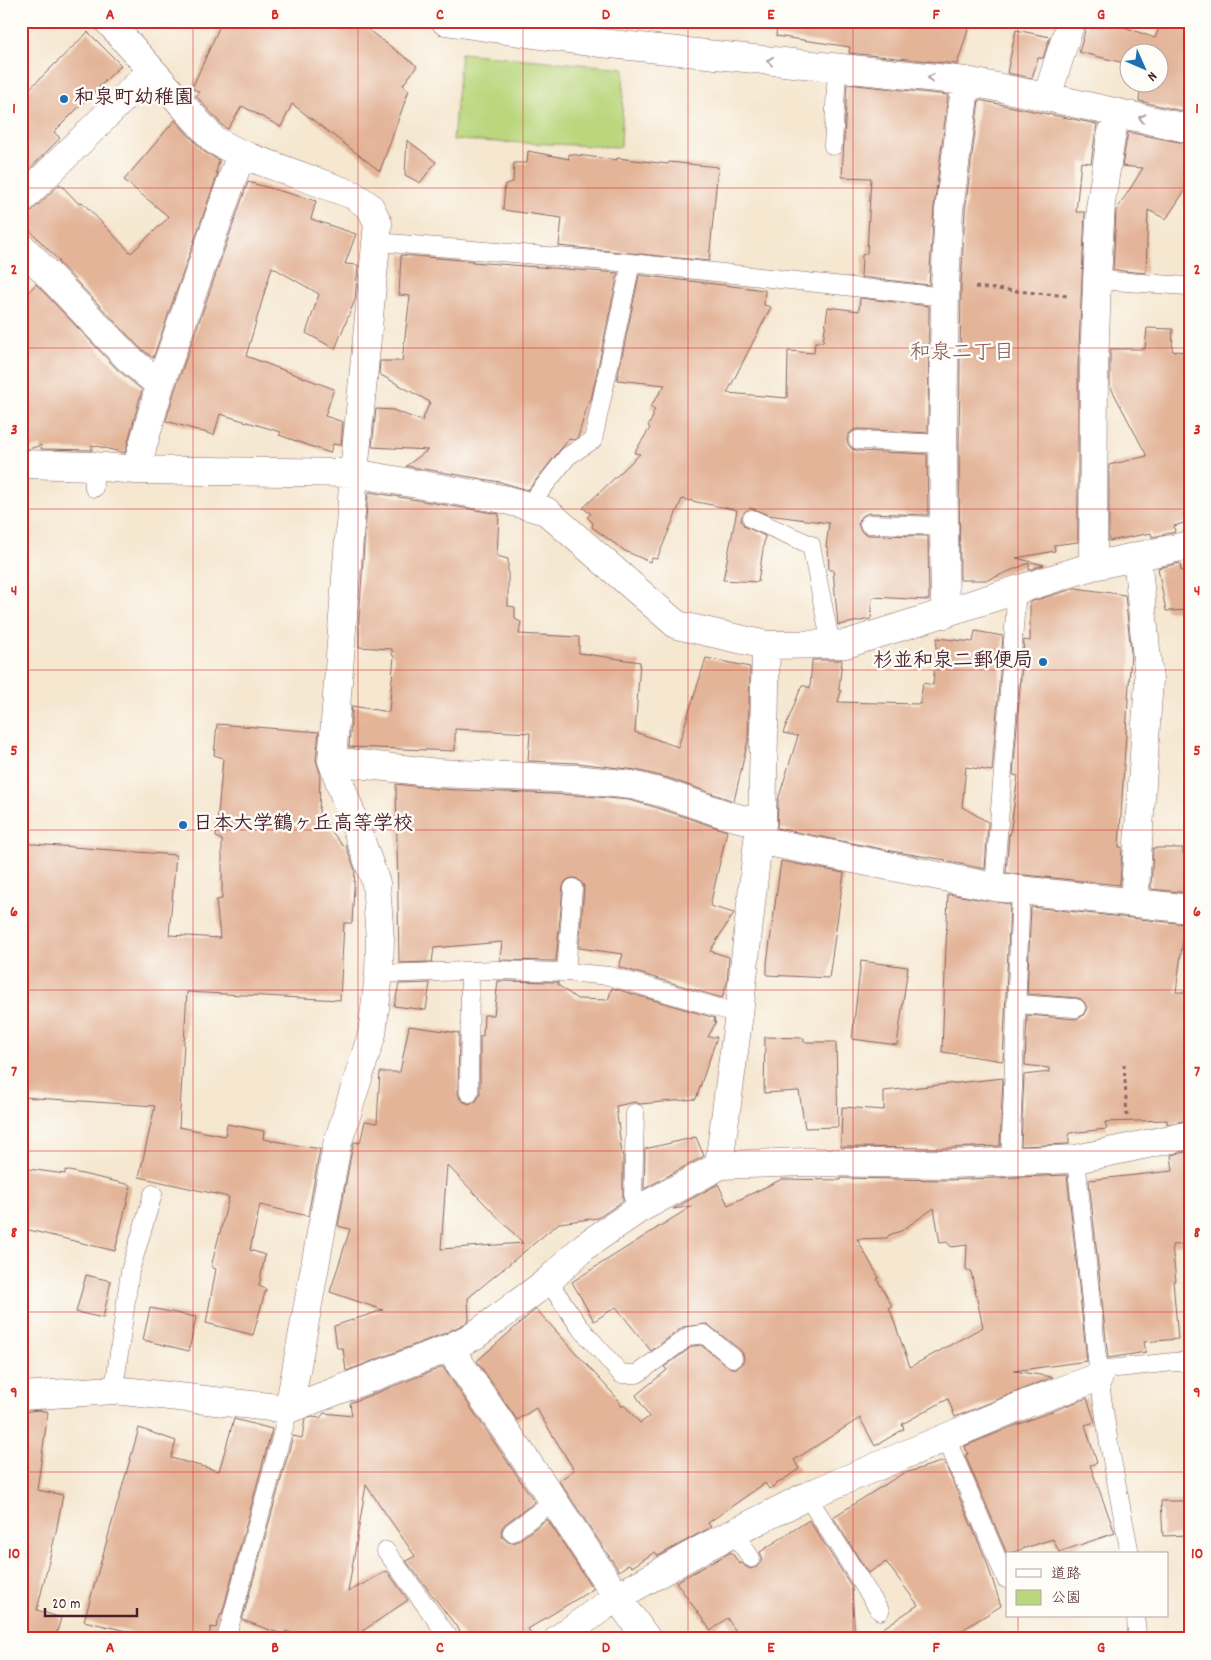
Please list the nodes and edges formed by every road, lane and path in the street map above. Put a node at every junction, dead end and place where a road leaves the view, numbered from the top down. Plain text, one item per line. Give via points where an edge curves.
1 (108, 21) edge
2 (444, 21) edge
3 (1071, 21) edge
4 (583, 31) edge
5 (837, 68) junction
6 (151, 71) junction
7 (966, 81) junction
8 (1047, 97) junction
9 (1115, 112) junction
10 (1190, 129) edge
11 (833, 146) dead end
12 (241, 154) junction
13 (21, 200) edge
14 (377, 242) junction
15 (21, 246) edge
16 (631, 263) junction
17 (1188, 286) dead end
18 (1096, 289) junction
19 (945, 291) junction
20 (160, 385) junction
21 (858, 440) dead end
22 (943, 444) junction
23 (21, 464) edge
24 (136, 470) junction
25 (354, 473) junction
26 (529, 505) junction
27 (752, 518) dead end
28 (869, 524) dead end
29 (943, 526) junction
30 (1190, 545) edge
31 (1136, 556) junction
32 (1093, 566) junction
33 (1017, 589) junction
34 (945, 614) junction
35 (766, 645) junction
36 (831, 645) junction
37 (332, 761) junction
38 (760, 832) junction
39 (994, 887) junction
40 (573, 888) dead end
41 (1021, 890) junction
42 (1134, 903) junction
43 (1190, 909) edge
44 (470, 971) junction
45 (566, 972) junction
46 (378, 974) junction
47 (1016, 1004) junction
48 (1076, 1008) dead end
49 (739, 1014) junction
50 (1124, 1064) dead end
51 (469, 1093) dead end
52 (635, 1113) dead end
53 (1190, 1135) edge
54 (1129, 1148) junction
55 (1076, 1159) junction
56 (1010, 1162) junction
57 (721, 1166) junction
58 (153, 1194) dead end
59 (639, 1209) junction
60 (548, 1281) junction
61 (448, 1348) junction
62 (733, 1358) dead end
63 (1190, 1362) edge
64 (1099, 1374) junction
65 (114, 1390) junction
66 (21, 1396) edge
67 (289, 1409) junction
68 (946, 1438) junction
69 (807, 1496) junction
70 (554, 1501) junction
71 (512, 1532) dead end
72 (734, 1533) junction
73 (386, 1551) dead end
74 (1130, 1552) edge
75 (751, 1558) dead end
76 (1006, 1579) dead end
77 (617, 1597) junction
78 (880, 1611) dead end
79 (1136, 1618) edge
80 (1135, 1638) edge
81 (226, 1639) edge
82 (450, 1639) edge
83 (558, 1639) edge
84 (647, 1639) edge

1 - 6 street
2 - 4 street
3 - 8 street
5 -> 4 street via 623,45
7 -> 5 street
5 - 11 lane
6 - 12 street via 214,140
6 - 13 street
7 - 8 street
7 - 19 street via 949,210
8 - 9 street
10 -> 9 street
9 - 18 street via 1101,202
12 - 14 street via 353,195 370,207 378,224
12 - 20 street
14 - 16 lane
14 - 25 street
15 - 20 street via 128,358
16 - 19 lane
16 - 26 lane via 593,440 568,456
17 - 18 lane
18 - 19 path
18 - 32 street
19 - 22 street
20 - 24 street
21 - 22 lane
22 - 29 street
23 - 24 street via 94,477
24 - 25 street
25 - 26 street
25 - 37 street
26 - 35 street via 546,511 677,625
27 - 36 lane via 812,545
28 - 29 lane
29 - 34 street
30 - 31 street
31 - 32 street
31 - 42 street via 1149,680
32 - 33 street
33 - 34 street
33 - 39 lane
34 - 36 street via 846,644
35 - 36 street
35 - 38 street
37 - 38 street via 438,773 632,785 727,815
37 - 46 street via 376,883 380,940
38 - 39 street
38 - 49 street
39 - 41 street
40 - 45 lane
41 - 42 street
41 - 47 lane
42 - 43 street
44 - 45 lane
44 - 46 lane
44 - 51 lane
45 - 49 lane via 610,976
46 - 67 street via 372,1034 337,1145
47 - 48 lane
47 - 56 lane
49 - 57 street
50 - 54 path
52 - 59 lane via 634,1198
53 - 54 street
54 - 55 street
55 - 56 street
55 - 64 lane
56 - 57 street via 806,1162
57 - 59 street
58 - 65 lane via 130,1271
59 - 60 street via 585,1246
60 - 61 street via 474,1336
60 - 62 lane via 579,1326 621,1374 637,1374 689,1336 704,1334
61 - 67 street
61 - 70 street
63 - 64 lane
64 - 68 street
64 - 74 lane
65 - 66 street
65 - 67 street
67 - 81 lane
68 - 69 street
68 - 76 lane
69 - 72 street
69 - 78 lane
70 - 71 lane
70 - 77 street
72 - 75 lane
72 - 77 street
73 - 82 lane
77 - 83 street
77 - 84 street
79 - 80 lane

